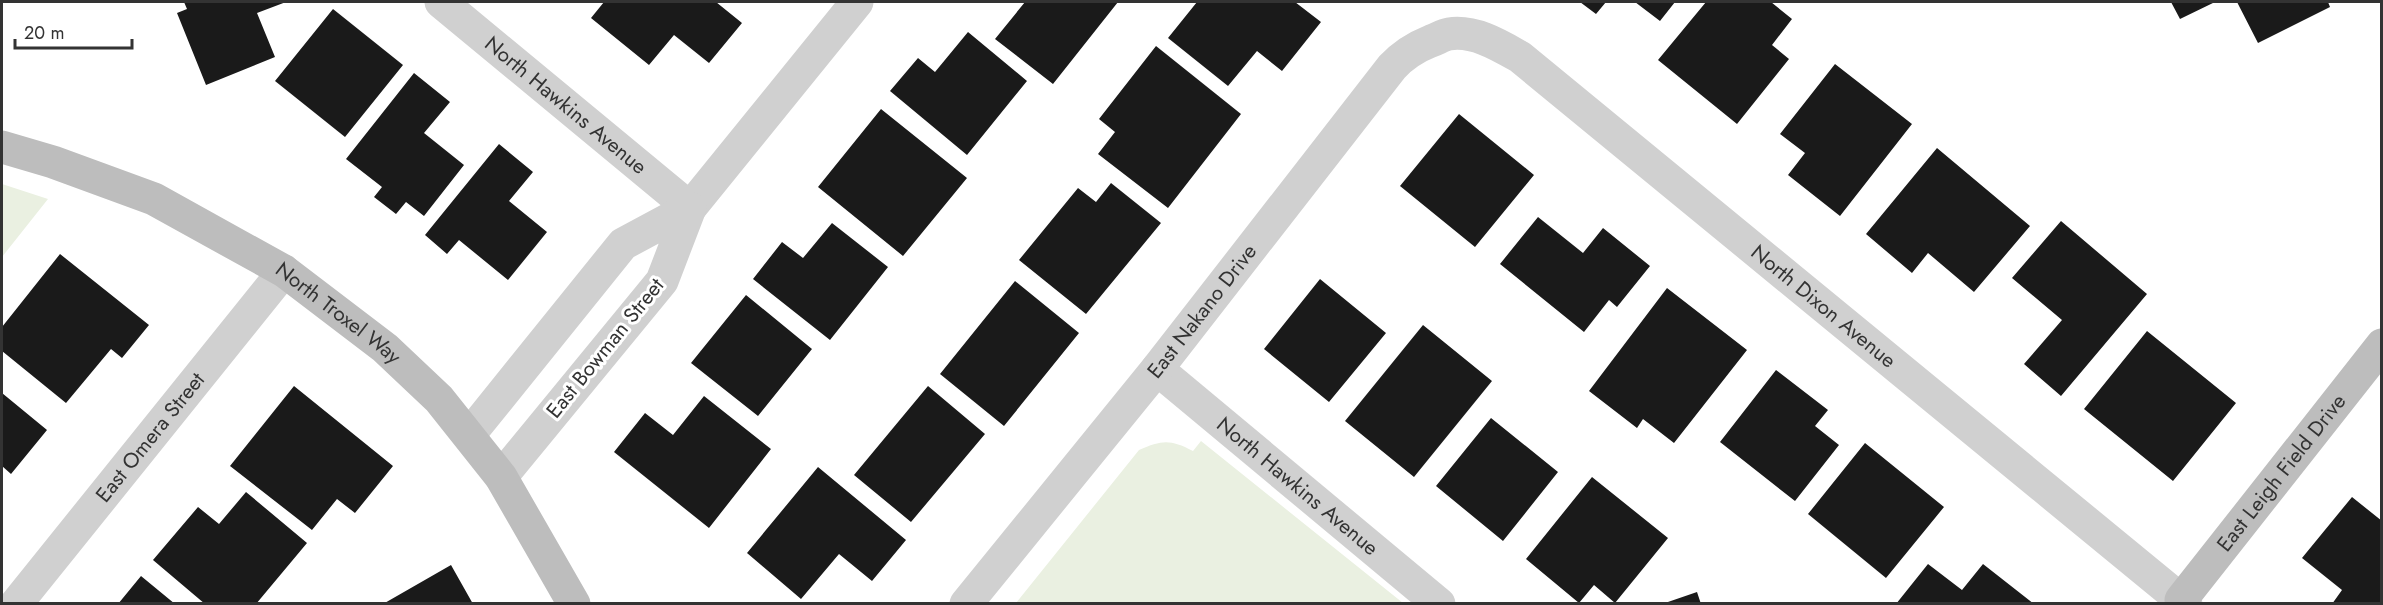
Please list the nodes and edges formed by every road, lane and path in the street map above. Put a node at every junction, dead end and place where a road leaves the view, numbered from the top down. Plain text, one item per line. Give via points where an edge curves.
1 (441, 2) edge
2 (857, 2) edge
3 (1449, 34) joint
4 (2, 147) edge
5 (690, 208) junction
6 (284, 271) junction
7 (2382, 345) edge
8 (1157, 369) junction
9 (469, 435) junction
10 (501, 477) junction
11 (2184, 602) edge
12 (16, 603) edge
13 (574, 603) edge
14 (966, 603) edge
15 (1439, 603) edge

1 - 5 street, North Hawkins Avenue
2 - 5 street, East Bowman Street
3 - 8 street, East Nakano Drive via 1420,45 1392,67
3 - 11 street, North Dixon Avenue via 1472,35 1520,57
4 - 6 street, North Troxel Way via 154,199
5 - 9 street, East Bowman Street via 623,244
5 - 10 street, East Bowman Street via 662,281
6 - 9 street, North Troxel Way via 385,348 439,399
6 - 12 street, East Omera Street
7 - 11 street, East Leigh Field Drive
8 - 14 street, East Nakano Drive
8 - 15 street, North Hawkins Avenue
9 - 10 street, North Troxel Way
10 - 13 street, North Troxel Way

